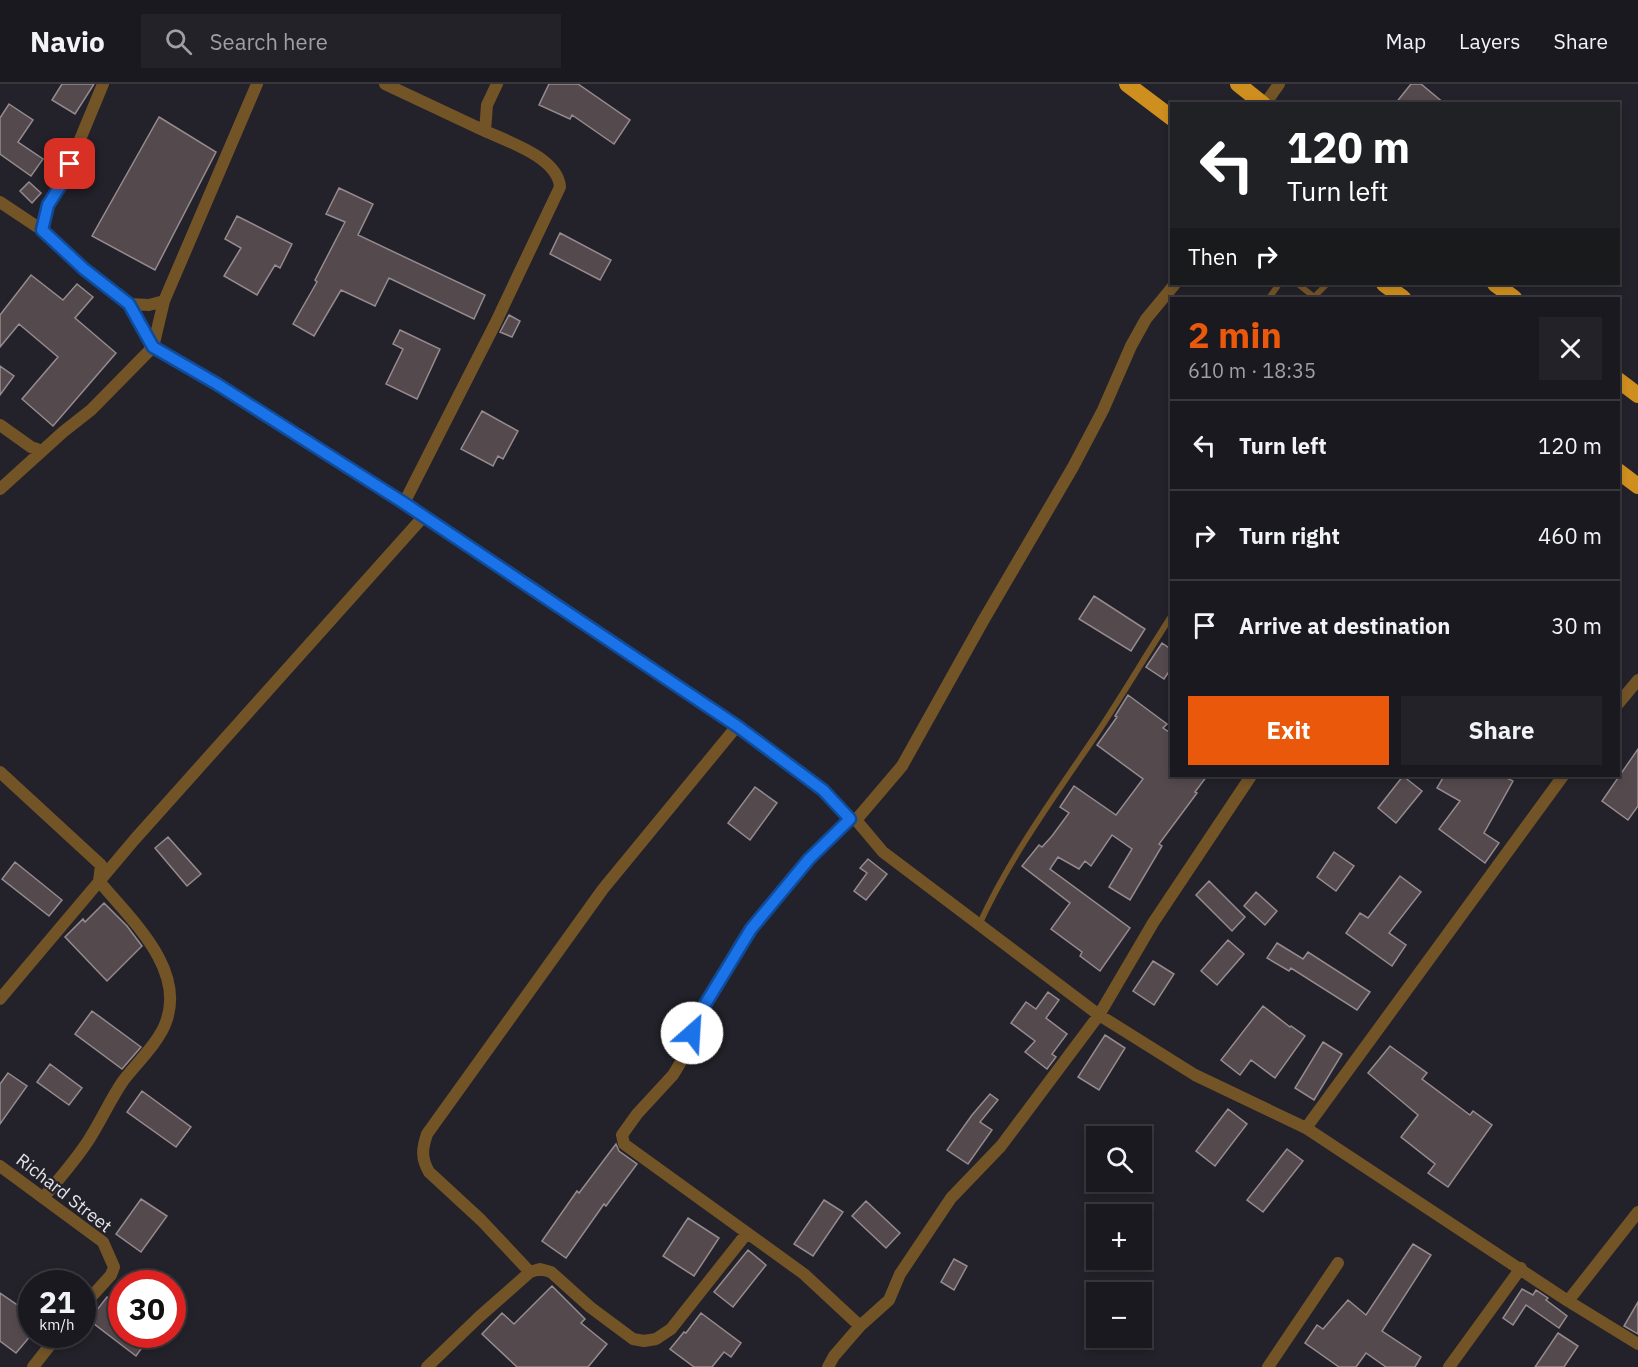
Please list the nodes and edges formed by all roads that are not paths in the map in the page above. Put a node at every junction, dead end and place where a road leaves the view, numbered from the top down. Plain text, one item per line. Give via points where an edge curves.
1 (103, 84) edge
2 (257, 84) edge
3 (385, 84) edge
4 (497, 84) edge
5 (1127, 84) edge
6 (1238, 84) edge
7 (1279, 84) edge
8 (1261, 102) edge
9 (1266, 102) edge
10 (1170, 116) edge
11 (485, 131) junction
12 (0, 202) edge
13 (42, 230) junction
14 (1174, 285) edge
15 (1299, 285) edge
16 (1326, 285) edge
17 (1385, 285) edge
18 (1496, 285) edge
19 (1313, 297) edge
20 (1315, 297) edge
21 (1402, 297) edge
22 (1513, 297) edge
23 (164, 301) junction
24 (129, 304) junction
25 (153, 347) junction
26 (1620, 382) edge
27 (1638, 395) edge
28 (0, 425) edge
29 (42, 451) junction
30 (1620, 472) edge
31 (1638, 486) edge
32 (0, 489) edge
33 (404, 503) junction
34 (424, 516) junction
35 (1170, 618) edge
36 (1638, 680) edge
37 (1620, 702) edge
38 (737, 726) junction
39 (0, 772) edge
40 (1250, 777) edge
41 (1562, 777) edge
42 (853, 820) junction
43 (99, 881) junction
44 (979, 926) junction
45 (0, 999) edge
46 (1099, 1016) junction
47 (1306, 1128) junction
48 (0, 1166) edge
49 (43, 1198) junction
50 (1638, 1212) edge
51 (747, 1233) junction
52 (1338, 1263) dead end
53 (1521, 1268) junction
54 (530, 1272) junction
55 (96, 1292) edge
56 (1568, 1301) junction
57 (860, 1326) junction
58 (1638, 1344) edge
59 (48, 1348) edge
60 (33, 1367) edge
61 (427, 1367) edge
62 (828, 1367) edge
63 (1268, 1367) edge
64 (1449, 1367) edge

1 - 13 street via 62,183 48,205
2 - 23 street
3 - 11 street
4 - 11 street via 487,105
5 - 10 highway
6 - 8 highway
7 - 9 street
11 - 33 street via 539,157 552,168 560,188
12 - 13 street
13 - 24 street
14 - 42 street via 1146,319 1073,467 902,766
15 - 19 lane
16 - 20 lane
17 - 21 highway
18 - 22 highway
23 - 24 street
23 - 25 street
24 - 25 street
25 - 29 street via 91,411
25 - 33 street
26 - 27 highway
28 - 29 street
29 - 32 street
30 - 31 highway
33 - 34 street
34 - 38 street
34 - 43 street
35 - 44 lane via 1040,815 995,889
36 - 37 street
38 - 42 street via 823,790
38 - 54 street via 603,890 427,1134 422,1150 429,1172
39 - 43 street via 101,865
40 - 46 street via 1153,923
41 - 47 street
42 - 44 street via 883,852
42 - 51 street via 809,859 751,929 695,1021 688,1050 674,1075 622,1135 624,1144
43 - 45 street
43 - 49 street via 148,940 164,967 170,1007 165,1024 122,1083 89,1140
44 - 46 street
46 - 47 street via 1195,1075
46 - 57 street via 1001,1146 951,1198 900,1274 889,1300
47 - 53 street
48 - 49 street, Richard Street
49 - 55 street, Richard Street via 103,1242 114,1267
50 - 56 street
51 - 54 street via 671,1329 656,1340 633,1339 551,1272
51 - 57 street via 804,1274
52 - 63 street
53 - 56 street
53 - 64 street
54 - 61 street
56 - 58 street
57 - 62 street
59 - 60 street

